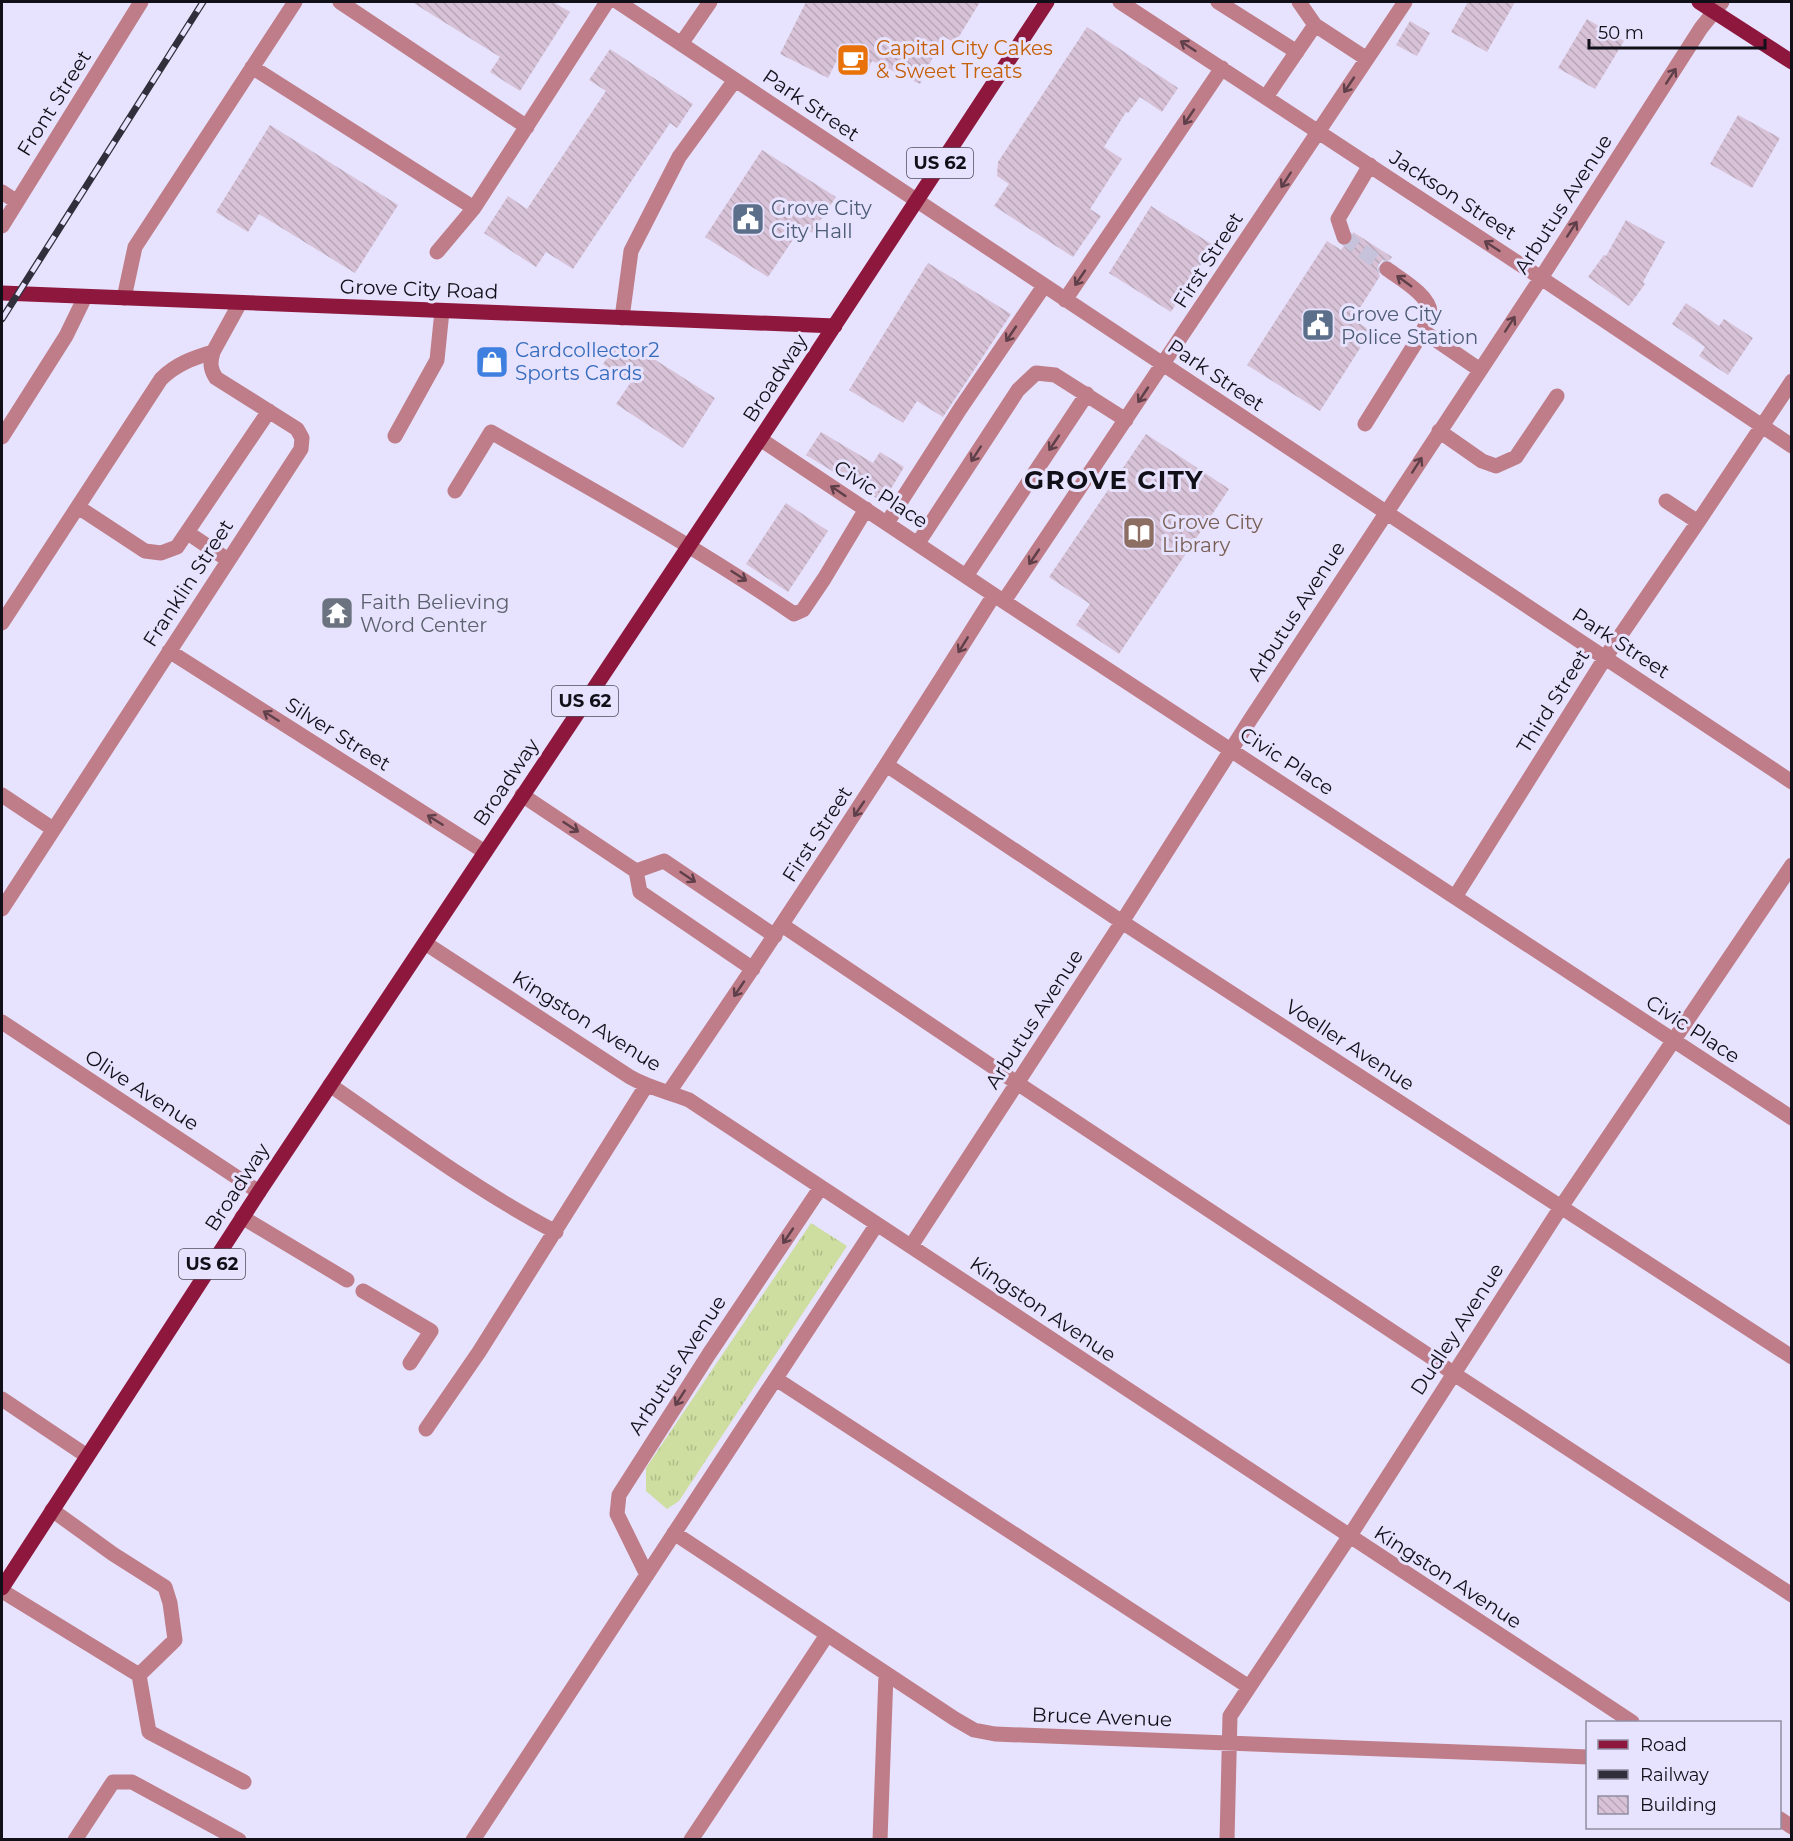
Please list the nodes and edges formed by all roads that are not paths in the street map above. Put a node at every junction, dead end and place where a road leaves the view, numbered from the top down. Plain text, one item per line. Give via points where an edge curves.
1 (141, 2) edge
2 (295, 2) edge
3 (340, 2) edge
4 (607, 2) edge
5 (618, 2) edge
6 (710, 2) edge
7 (1047, 2) edge
8 (1120, 2) edge
9 (1218, 2) edge
10 (1299, 2) edge
11 (1405, 2) edge
12 (1699, 2) edge
13 (1718, 7) edge
14 (1315, 25) junction
15 (681, 44) junction
16 (1297, 52) junction
17 (1367, 59) junction
18 (1791, 62) edge
19 (252, 67) junction
20 (1222, 68) junction
21 (735, 80) junction
22 (1266, 97) junction
23 (527, 127) junction
24 (1318, 131) junction
25 (1370, 165) junction
26 (2, 192) edge
27 (915, 200) junction
28 (17, 202) junction
29 (474, 208) junction
30 (2, 226) edge
31 (1344, 237) dead end
32 (437, 252) dead end
33 (1387, 269) tunnel mouth
34 (1540, 278) junction
35 (1044, 286) junction
36 (2, 293) edge
37 (85, 297) junction
38 (124, 297) junction
39 (1065, 300) junction
40 (240, 303) junction
41 (442, 311) junction
42 (622, 318) junction
43 (835, 326) junction
44 (1423, 331) junction
45 (213, 352) junction
46 (1163, 366) junction
47 (1480, 370) junction
48 (1791, 381) edge
49 (1087, 394) junction
50 (1557, 396) dead end
51 (268, 411) junction
52 (1126, 420) junction
53 (1365, 424) dead end
54 (1761, 426) junction
55 (1439, 431) junction
56 (395, 436) dead end
57 (2, 438) edge
58 (760, 439) junction
59 (1791, 446) edge
60 (455, 491) dead end
61 (1666, 501) dead end
62 (78, 507) junction
63 (866, 509) junction
64 (1385, 513) junction
65 (1698, 522) junction
66 (887, 523) junction
67 (188, 533) junction
68 (918, 543) junction
69 (689, 545) junction
70 (228, 561) junction
71 (966, 576) junction
72 (999, 598) junction
73 (2, 623) edge
74 (169, 651) junction
75 (1605, 658) junction
76 (1231, 749) junction
77 (888, 765) junction
78 (1791, 782) edge
79 (2, 795) edge
80 (522, 795) junction
81 (53, 829) junction
82 (485, 852) junction
83 (1791, 865) edge
84 (636, 871) junction
85 (1455, 897) junction
86 (2, 909) edge
87 (1122, 922) junction
88 (778, 931) junction
89 (425, 942) junction
90 (753, 969) junction
91 (2, 1022) edge
92 (1674, 1042) junction
93 (1017, 1083) junction
94 (330, 1085) junction
95 (646, 1086) junction
96 (669, 1092) junction
97 (1791, 1118) edge
98 (821, 1187) junction
99 (259, 1192) junction
100 (1561, 1207) junction
101 (242, 1217) junction
102 (877, 1224) junction
103 (556, 1232) junction
104 (911, 1246) junction
105 (347, 1280) dead end
106 (363, 1291) dead end
107 (1791, 1357) edge
108 (410, 1364) dead end
109 (1454, 1374) junction
110 (776, 1379) junction
111 (2, 1399) edge
112 (426, 1429) dead end
113 (87, 1456) junction
114 (52, 1510) junction
115 (674, 1533) junction
116 (1349, 1537) junction
117 (647, 1575) junction
118 (2, 1589) edge
119 (1791, 1596) edge
120 (827, 1635) junction
121 (886, 1674) junction
122 (139, 1676) junction
123 (1249, 1688) junction
124 (1630, 1721) edge
125 (1230, 1742) junction
126 (1586, 1756) edge
127 (244, 1782) dead end
128 (75, 1839) edge
129 (239, 1839) edge
130 (473, 1839) edge
131 (691, 1839) edge
132 (880, 1839) edge
133 (1227, 1839) edge

1 - 28 street, Front Street
2 - 19 street
3 - 23 street
4 - 23 street
5 - 15 street, Park Street
6 - 15 street
7 - 27 main road, Broadway / US 62
20 -> 8 street, Jackson Street
9 - 16 street
10 - 14 street
11 - 17 street, First Street
12 - 13 main road
13 - 18 main road
34 -> 13 street, Arbutus Avenue
14 - 16 street
14 - 17 street
15 - 21 street, Park Street
16 - 22 street
17 -> 24 street, First Street
19 - 29 street
19 - 38 street via 135,247
20 - 22 street, Jackson Street
20 -> 39 street
21 - 27 street, Park Street
21 - 42 street via 679,157 631,251
22 - 24 street, Jackson Street
23 - 29 street
24 - 25 street, Jackson Street
24 -> 46 street, First Street
25 - 31 street via 1338,219
34 -> 25 street, Jackson Street
26 - 28 street
27 - 35 street, Park Street
27 - 43 main road, Broadway / US 62
28 - 30 street, Front Street
29 - 32 street
44 -> 33 street via 1431,314 1429,304
47 -> 34 street, Arbutus Avenue
34 - 54 street, Jackson Street
35 - 39 street, Park Street
35 -> 66 street
36 - 37 main road, Grove City Road
37 - 38 main road, Grove City Road
37 - 57 street via 66,336
38 - 40 main road, Grove City Road
39 - 46 street, Park Street
40 - 41 main road, Grove City Road
40 - 45 street
41 - 42 main road, Grove City Road
41 - 56 street via 437,360
42 - 43 main road, Grove City Road
43 - 58 main road, Broadway / US 62
44 - 47 street
44 - 53 street
45 - 51 street, Franklin Street via 211,370 216,378
45 - 62 street via 171,369 161,379
46 -> 52 street, First Street
46 - 64 street, Park Street
47 - 55 street, Arbutus Avenue
48 - 54 street, Third Street
49 - 52 street
49 -> 68 street via 1055,375 1035,373 1018,390
49 -> 71 street
50 - 55 street via 1516,457 1497,466
51 - 67 street
51 - 70 street, Franklin Street via 297,429 302,438 301,449
52 -> 72 street, First Street
54 - 59 street, Jackson Street
54 - 65 street, Third Street
64 -> 55 street, Arbutus Avenue
63 -> 58 street, Civic Place
58 - 69 main road, Broadway / US 62
60 - 69 street via 491,432
61 - 65 street
62 - 67 street via 145,551 169,551
62 - 73 street
63 - 66 street, Civic Place
69 -> 63 street via 794,614 803,610 814,595
64 - 75 street, Park Street
64 - 76 street, Arbutus Avenue
65 - 75 street, Third Street
66 - 68 street, Civic Place
67 - 70 street
68 - 71 street, Civic Place
69 - 80 main road, Broadway / US 62
70 - 74 street, Franklin Street
71 - 72 street, Civic Place
72 - 76 street, Civic Place
72 -> 77 street, First Street
74 - 81 street, Franklin Street
82 -> 74 street, Silver Street
75 - 78 street, Park Street
75 - 85 street, Third Street
76 - 85 street, Civic Place
76 - 87 street, Arbutus Avenue
77 - 87 street, Voeller Avenue
77 -> 88 street, First Street
79 - 81 street
80 - 82 main road, Broadway / US 62
80 -> 84 street
81 - 86 street, Franklin Street
82 - 89 main road, Broadway / US 62
83 - 92 street, Dudley Avenue
84 -> 88 street via 664,861
84 - 90 street via 640,892
85 - 92 street, Civic Place
87 - 93 street, Arbutus Avenue
87 - 100 street, Voeller Avenue
88 - 90 street, First Street
88 - 93 street
89 - 94 main road, Broadway / US 62
89 - 95 street, Kingston Avenue
90 -> 96 street, First Street
91 - 99 street, Olive Avenue
92 - 97 street, Civic Place
92 - 100 street, Dudley Avenue
93 - 104 street, Arbutus Avenue
93 - 109 street
94 - 99 main road, Broadway / US 62
94 - 103 street via 463,1178
95 - 96 street, Kingston Avenue
95 - 103 street
96 - 98 street, Kingston Avenue via 689,1100
98 - 102 street, Kingston Avenue
98 -> 117 street, Arbutus Avenue via 619,1495 617,1514
99 - 101 main road, Broadway / US 62
100 - 107 street, Voeller Avenue
100 - 109 street, Dudley Avenue
101 - 105 street
101 - 113 main road, Broadway / US 62
102 - 104 street, Kingston Avenue
102 - 110 street
103 - 112 street
104 - 116 street, Kingston Avenue
106 - 108 street via 431,1331
109 - 116 street, Dudley Avenue
109 - 119 street
110 - 115 street
110 - 123 street
111 - 113 street
113 - 114 main road, Broadway / US 62
114 - 118 main road, Broadway / US 62
114 - 122 street via 165,1587 175,1640
115 - 117 street
115 - 120 street, Bruce Avenue
116 - 123 street, Dudley Avenue
116 - 124 street, Kingston Avenue
117 - 130 street
118 - 122 street
120 - 121 street, Bruce Avenue
120 - 131 street
121 - 125 street, Bruce Avenue via 974,1730 995,1734
121 - 132 street
122 - 127 street via 149,1732
123 - 125 street, Dudley Avenue via 1230,1716
125 - 126 street, Bruce Avenue
125 - 133 street, Dudley Avenue
128 - 129 street via 113,1782 132,1782

